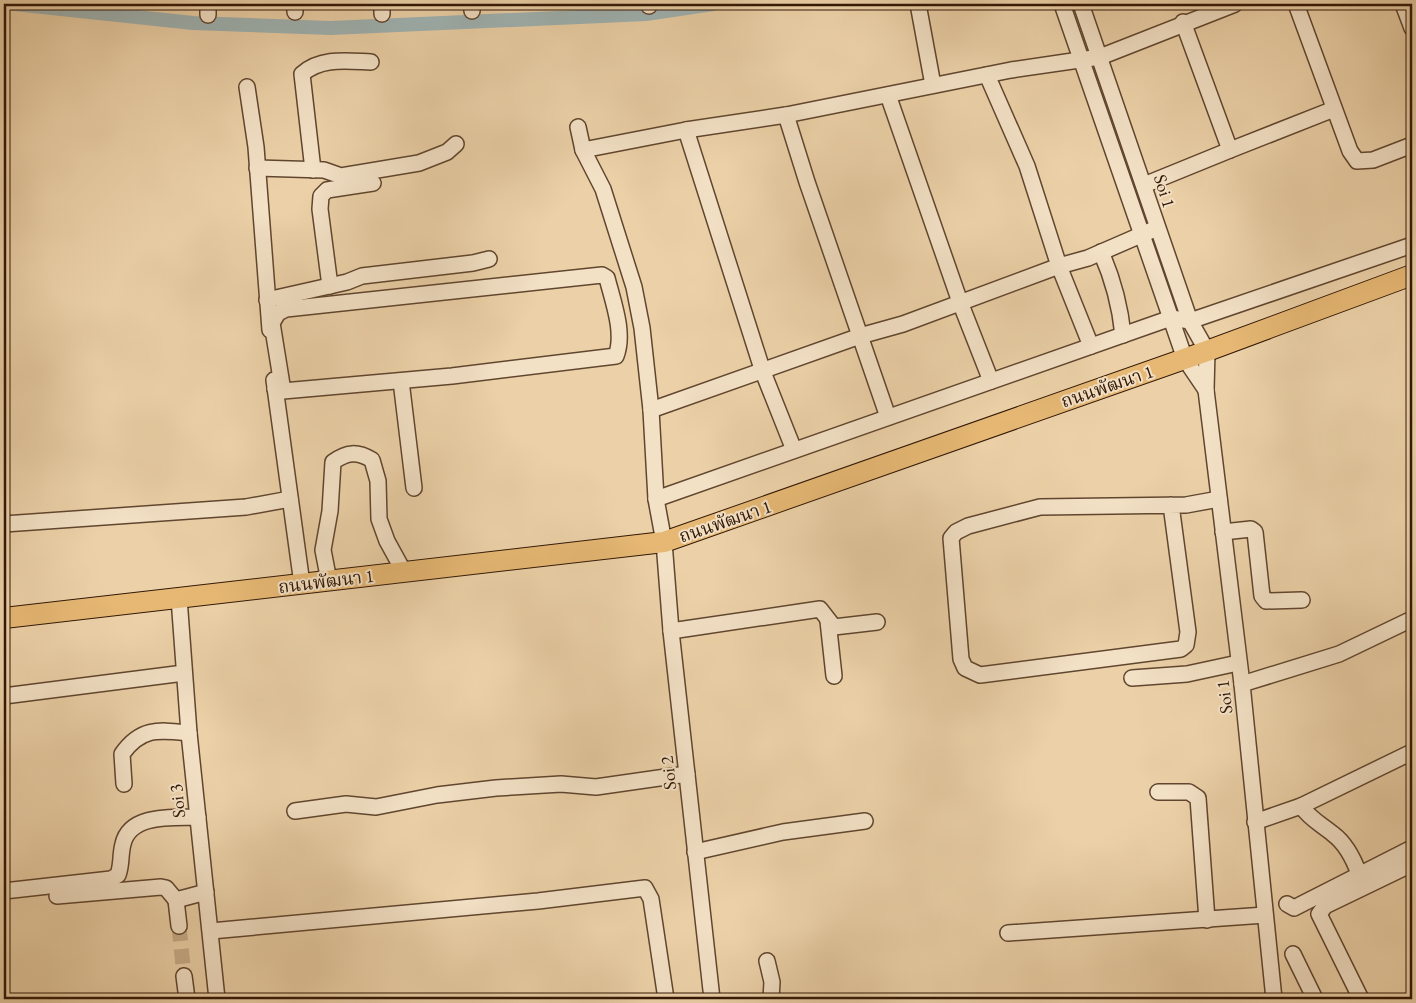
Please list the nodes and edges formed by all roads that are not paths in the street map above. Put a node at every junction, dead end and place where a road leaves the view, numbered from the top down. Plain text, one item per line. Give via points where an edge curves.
1 (918, 4) edge
2 (1062, 4) edge
3 (1081, 4) edge
4 (1235, 4) edge
5 (1296, 4) edge
6 (1403, 4) edge
7 (1183, 22) junction
8 (1412, 28) edge
9 (1100, 56) junction
10 (1080, 60) junction
11 (371, 62) dead end
12 (987, 75) junction
13 (933, 85) junction
14 (247, 87) dead end
15 (888, 95) junction
16 (1334, 109) junction
17 (786, 115) junction
18 (578, 127) dead end
19 (686, 130) junction
20 (456, 144) dead end
21 (1412, 145) edge
22 (583, 150) junction
23 (1230, 150) junction
24 (257, 168) junction
25 (313, 170) junction
26 (373, 184) dead end
27 (1144, 185) junction
28 (1157, 228) junction
29 (1142, 234) junction
30 (1412, 245) edge
31 (1101, 252) junction
32 (489, 259) dead end
33 (1059, 266) junction
34 (1412, 275) edge
35 (330, 286) junction
36 (267, 300) junction
37 (960, 302) junction
38 (1171, 318) junction
39 (1190, 321) junction
40 (1122, 335) junction
41 (860, 336) junction
42 (1091, 346) junction
43 (1207, 351) junction
44 (1184, 359) junction
45 (763, 372) junction
46 (401, 380) junction
47 (991, 381) junction
48 (279, 390) junction
49 (1206, 390) junction
50 (651, 410) junction
51 (888, 417) junction
52 (794, 450) junction
53 (414, 488) dead end
54 (290, 499) junction
55 (656, 499) junction
56 (1220, 499) junction
57 (1171, 505) junction
58 (4, 524) edge
59 (1223, 532) junction
60 (664, 542) junction
61 (404, 572) junction
62 (329, 581) junction
63 (302, 584) junction
64 (179, 598) junction
65 (1302, 600) dead end
66 (4, 618) edge
67 (1412, 619) edge
68 (828, 621) junction
69 (877, 622) dead end
70 (670, 630) junction
71 (1238, 662) junction
72 (184, 673) junction
73 (834, 676) dead end
74 (1132, 678) dead end
75 (1242, 684) junction
76 (4, 696) edge
77 (188, 733) junction
78 (1412, 752) edge
79 (687, 774) junction
80 (124, 784) dead end
81 (1158, 792) dead end
82 (1301, 806) junction
83 (295, 811) dead end
84 (198, 817) junction
85 (866, 821) dead end
86 (1255, 822) junction
87 (1412, 848) edge
88 (695, 852) junction
89 (1412, 864) edge
90 (1358, 874) junction
91 (4, 890) edge
92 (206, 892) junction
93 (176, 900) junction
94 (4, 901) edge
95 (1287, 904) dead end
96 (1265, 915) junction
97 (1207, 920) junction
98 (179, 926) tunnel mouth
99 (211, 931) junction
100 (1008, 934) dead end
101 (1294, 954) dead end
102 (767, 961) dead end
103 (184, 976) tunnel mouth
104 (187, 999) edge
105 (217, 999) edge
106 (666, 999) edge
107 (712, 999) edge
108 (771, 999) edge
109 (1274, 999) edge
110 (1315, 999) edge
111 (1361, 999) edge

1 - 13 street
2 - 10 street, Soi 1
3 - 9 street, Soi 1
4 - 7 street
5 - 16 street
6 - 8 street
7 - 9 street
7 - 23 street
9 - 10 street
9 - 27 street, Soi 1
10 - 12 street
10 - 29 street, Soi 1
11 - 25 street via 333,61 311,66 302,74
12 - 13 street
12 - 33 street via 1028,166
13 - 15 street
14 - 24 street
15 - 17 street
15 - 37 street
16 - 21 street via 1357,161 1373,160
16 - 23 street
17 - 19 street
17 - 41 street
18 - 22 street, Soi 2
19 - 22 street
19 - 45 street
20 - 25 street via 447,152 419,163 341,176
22 - 50 street, Soi 2 via 603,189 634,287
23 - 27 street
24 - 25 street
24 - 36 street
26 - 35 street via 328,190 321,196
27 - 28 street, Soi 1
28 - 29 street
28 - 39 street, Soi 1
29 - 31 street
29 - 38 street, Soi 1
30 - 39 street
31 - 33 street
31 - 40 street via 1120,309
32 - 35 street via 362,276
33 - 37 street
33 - 42 street
34 - 43 main road, ถนนพัฒนา 1
35 - 36 street
36 - 48 street
37 - 41 street via 904,324
37 - 47 street
38 - 39 street
38 - 40 street
38 - 44 street, Soi 1
39 - 43 street, Soi 1
40 - 42 street
41 - 45 street
41 - 51 street
42 - 47 street
43 - 44 main road, ถนนพัฒนา 1
43 - 49 street, Soi 1
44 - 49 street, Soi 1
44 - 60 main road, ถนนพัฒนา 1
45 - 50 street
45 - 52 street
46 - 48 street
46 - 48 street via 616,356 620,346 619,330 606,278 602,275 286,309 278,313 272,323
46 - 53 street
47 - 51 street
48 - 54 street
49 - 56 street, Soi 1
50 - 55 street, Soi 2
51 - 52 street
52 - 55 street
54 - 58 street via 246,507
54 - 63 street
55 - 60 street, Soi 2
56 - 57 street
56 - 59 street, Soi 1
57 - 57 street via 1040,507 956,532 952,538 961,659 965,668 980,675 1181,649 1186,645 1188,632
59 - 65 street via 1251,529 1255,532 1262,596 1266,602
59 - 71 street, Soi 1
60 - 61 main road, ถนนพัฒนา 1
60 - 70 street, Soi 2
61 - 62 main road, ถนนพัฒนา 1
61 - 62 street via 379,519 378,481 372,460 361,453 345,454 333,462 330,474 330,511 323,550
62 - 63 main road, ถนนพัฒนา 1
63 - 64 main road, ถนนพัฒนา 1
64 - 66 main road, ถนนพัฒนา 1
64 - 72 street, Soi 3
67 - 75 street via 1339,654
68 - 69 street via 834,626
68 - 70 street via 820,609 798,610
68 - 73 street
70 - 79 street, Soi 2
71 - 74 street via 1187,674
71 - 75 street, Soi 1
72 - 76 street
72 - 77 street, Soi 3
75 - 86 street, Soi 1
77 - 80 street via 156,730 137,738 122,754
77 - 84 street, Soi 3
78 - 82 street
79 - 83 street via 596,787 561,784 496,788 376,807 346,804
79 - 88 street, Soi 2
81 - 97 street via 1189,792 1198,798
82 - 86 street
82 - 90 street via 1310,818 1344,846
84 - 91 street via 148,820 133,827 123,843 122,863 115,878
84 - 92 street, Soi 3
85 - 88 street via 784,832
86 - 96 street, Soi 1
87 - 90 street
88 - 107 street, Soi 2
89 - 111 street via 1325,906 1319,914
90 - 95 street via 1294,908
92 - 93 street
92 - 99 street, Soi 3
93 - 94 street via 166,888 154,887
93 - 98 street
96 - 97 street
96 - 109 street, Soi 1
97 - 100 street
99 - 105 street, Soi 3
99 - 106 street via 645,888 651,899
101 - 110 street
102 - 108 street via 772,982
103 - 104 street

